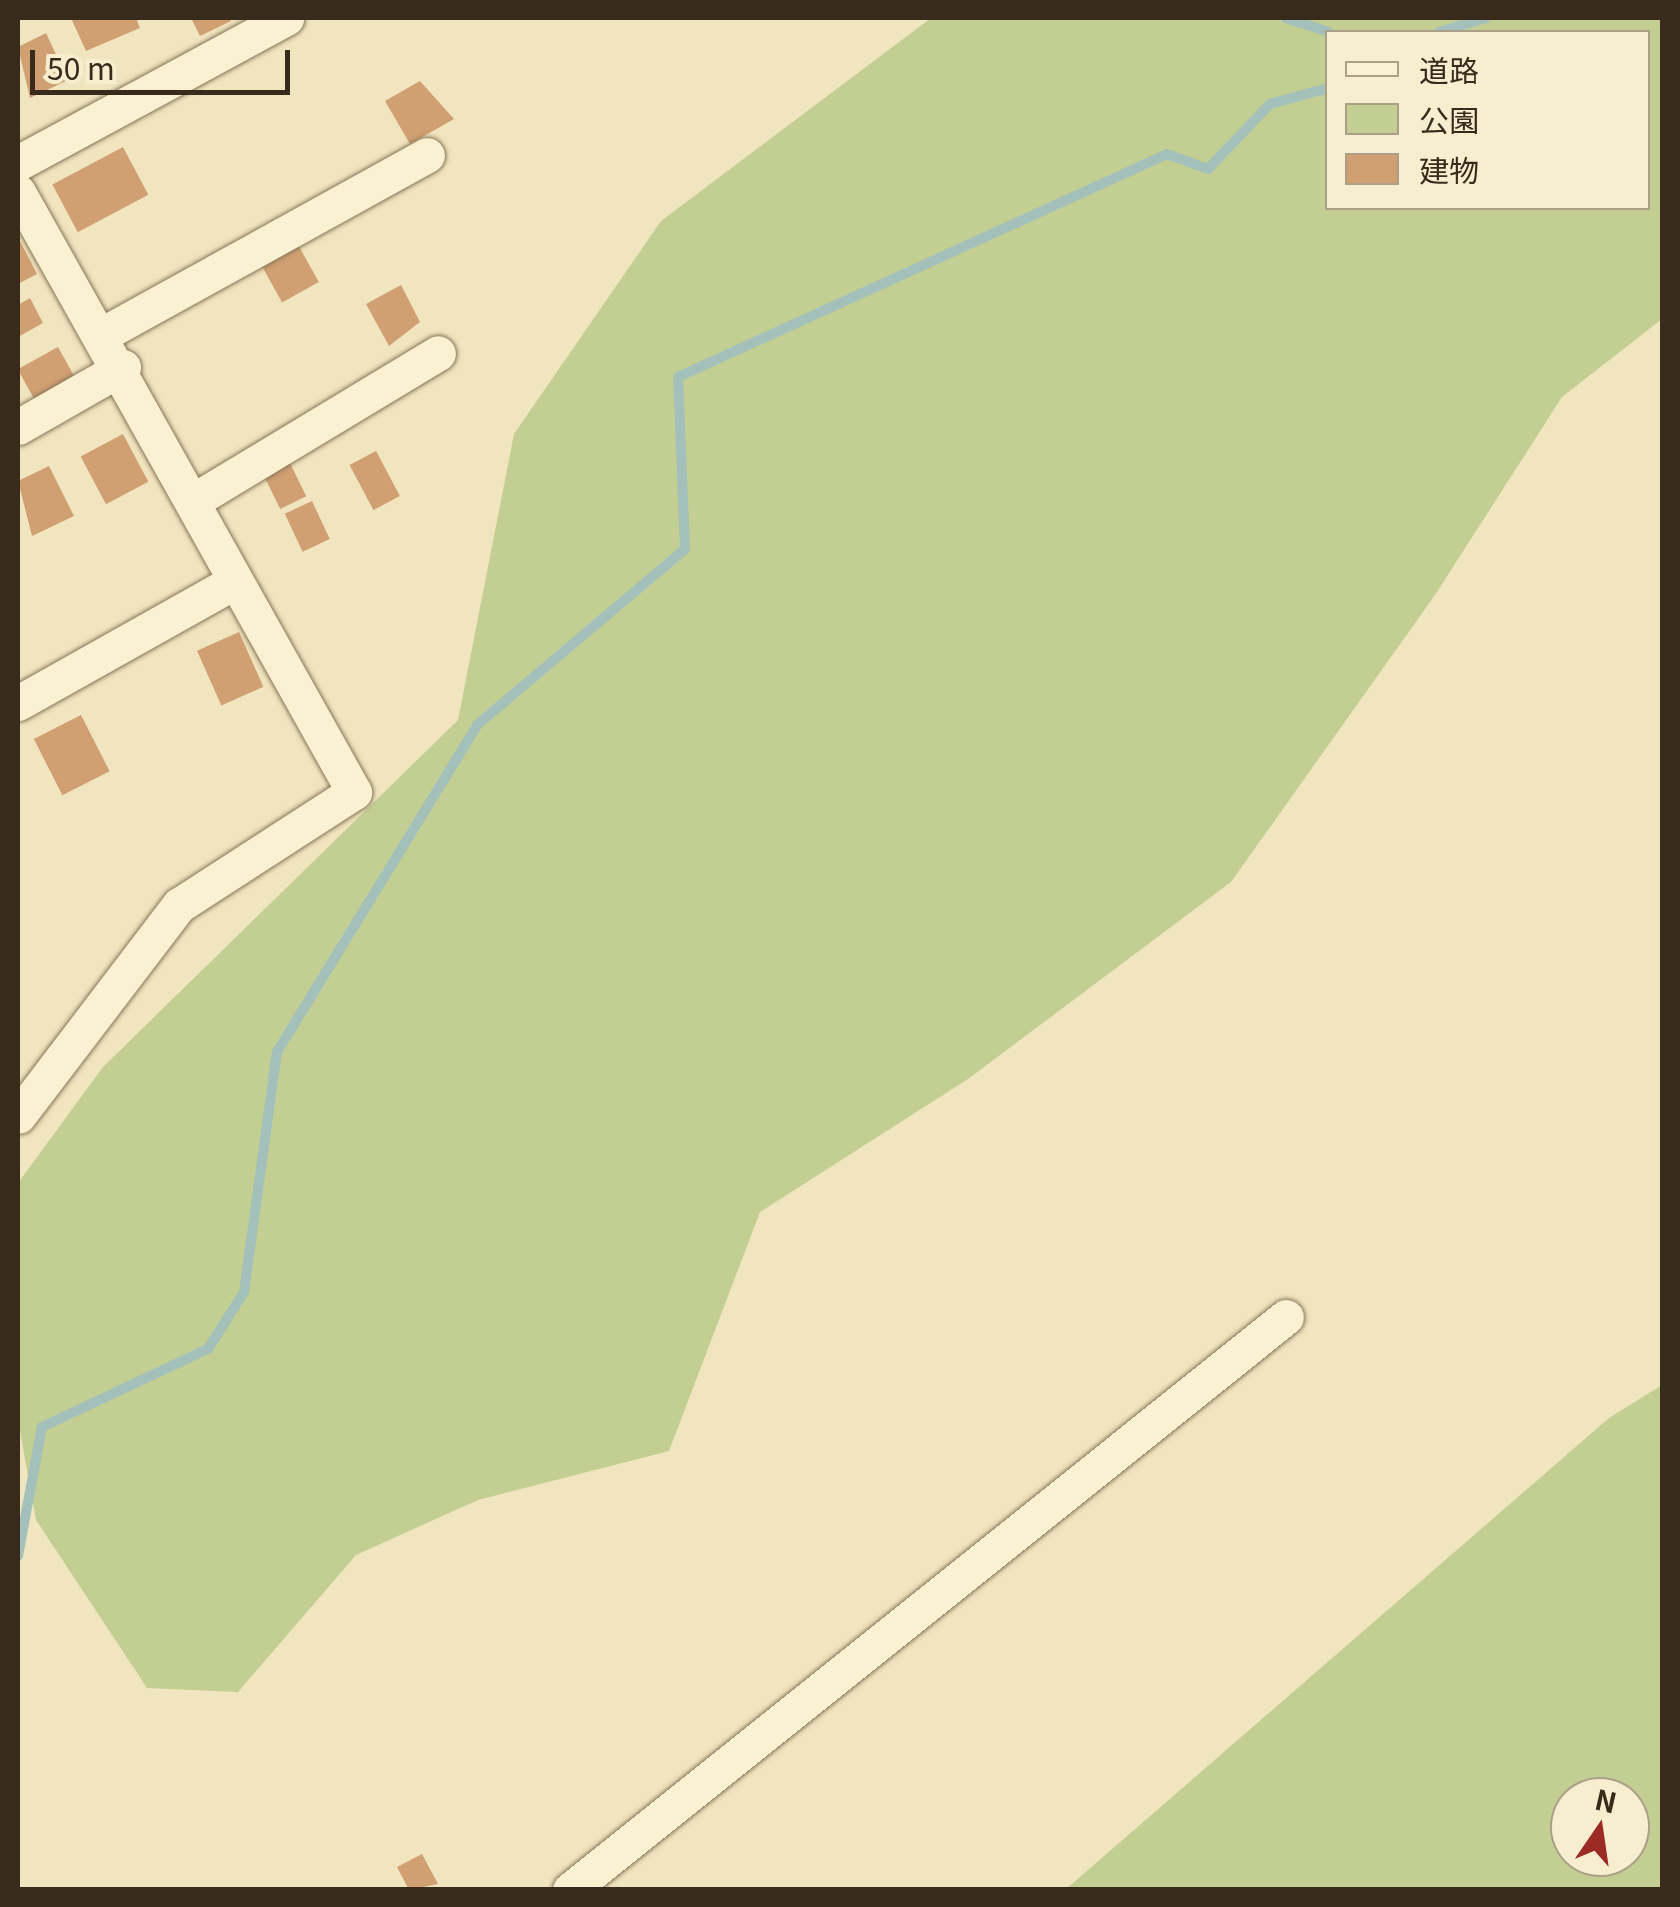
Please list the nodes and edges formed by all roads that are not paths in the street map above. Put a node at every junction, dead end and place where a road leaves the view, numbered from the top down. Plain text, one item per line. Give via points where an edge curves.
1 (286, 18) edge
2 (427, 155) dead end
3 (18, 163) edge
4 (18, 192) edge
5 (103, 334) junction
6 (438, 352) dead end
7 (123, 367) junction
8 (18, 427) edge
9 (193, 501) junction
10 (234, 582) junction
11 (18, 703) edge
12 (18, 1116) edge
13 (1286, 1317) dead end
14 (570, 1890) edge

1 - 3 street
2 - 5 street
4 - 5 street
5 - 7 street
6 - 9 street
7 - 8 street
7 - 9 street
9 - 10 street
10 - 11 street
10 - 12 street via 354,792 179,905
13 - 14 street

